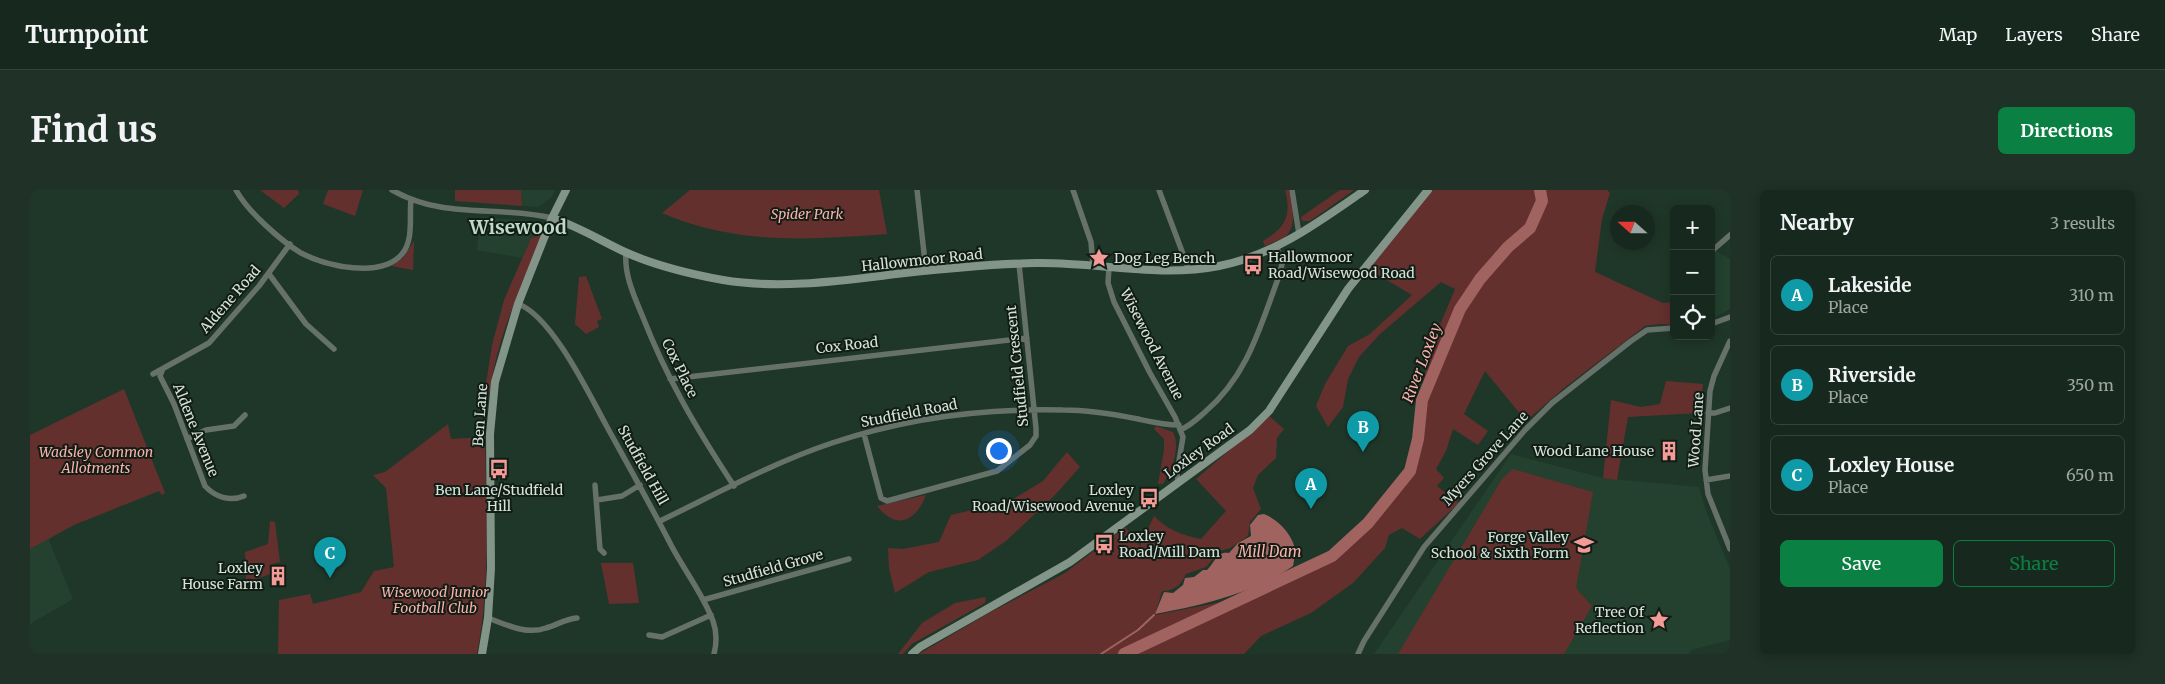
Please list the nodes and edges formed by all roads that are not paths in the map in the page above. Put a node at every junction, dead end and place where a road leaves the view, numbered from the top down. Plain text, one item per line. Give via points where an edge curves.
1 (236, 190) edge
2 (392, 190) edge
3 (566, 190) edge
4 (917, 190) edge
5 (1073, 190) edge
6 (1159, 190) edge
7 (1292, 190) edge
8 (1365, 190) edge
9 (1428, 190) edge
10 (411, 199) junction
11 (552, 218) junction
12 (1299, 234) junction
13 (1730, 235) edge
14 (290, 244) junction
15 (1277, 248) junction
16 (1715, 248) edge
17 (626, 253) junction
18 (1019, 264) junction
19 (1093, 266) junction
20 (1109, 267) junction
21 (1189, 270) junction
22 (926, 271) junction
23 (269, 274) junction
24 (518, 304) junction
25 (1730, 317) edge
26 (1715, 323) edge
27 (1670, 328) edge
28 (1027, 338) junction
29 (1730, 341) edge
30 (334, 349) dead end
31 (162, 371) junction
32 (153, 374) dead end
33 (670, 379) junction
34 (1730, 408) edge
35 (1033, 410) junction
36 (1708, 413) junction
37 (245, 415) dead end
38 (1180, 428) junction
39 (864, 434) junction
40 (188, 439) junction
41 (1730, 476) edge
42 (1706, 480) junction
43 (1178, 482) junction
44 (595, 485) dead end
45 (640, 485) junction
46 (734, 486) junction
47 (244, 496) dead end
48 (597, 500) junction
49 (660, 521) junction
50 (1728, 538) edge
51 (1730, 549) edge
52 (604, 553) dead end
53 (849, 559) dead end
54 (703, 600) junction
55 (711, 615) junction
56 (488, 618) junction
57 (576, 618) dead end
58 (649, 635) dead end
59 (482, 654) edge
60 (714, 654) edge
61 (912, 654) edge
62 (1358, 654) edge

1 - 14 street via 250,210
2 - 10 street
3 - 11 street, Ben Lane
4 - 22 street
5 - 19 street via 1091,242
6 - 21 street
7 - 12 street
8 - 12 street, Hallowmoor Road
9 - 43 street, Loxley Road via 1348,288 1265,415 1250,430
10 - 11 street via 444,208
10 - 14 street via 406,246 399,257 385,267 332,264 307,256
11 - 17 street, Hallowmoor Road
11 - 24 street, Ben Lane
12 - 15 street, Hallowmoor Road
13 - 16 street
14 - 23 street, Aldene Road
15 - 21 street, Hallowmoor Road via 1228,264
15 - 38 street via 1282,264 1245,365 1214,404 1192,423
17 - 22 street, Hallowmoor Road via 672,269 753,283 842,281
17 - 33 street, Cox Place via 626,268 635,298
18 - 19 street, Hallowmoor Road
18 - 22 street, Hallowmoor Road
18 - 28 street, Studfield Crescent
19 - 20 street, Hallowmoor Road
20 - 21 street, Hallowmoor Road via 1145,271
20 - 38 street, Wisewood Avenue via 1108,283 1114,302
23 - 30 street via 306,324
23 - 31 street, Aldene Road via 209,343
24 - 45 street, Studfield Hill via 531,311 576,368
24 - 56 street, Ben Lane via 499,363 491,406
25 - 26 street
27 - 62 street, Myers Grove Lane via 1656,328 1642,334 1552,404 1525,430 1424,547
28 - 33 street, Cox Road
28 - 35 street, Studfield Crescent
29 - 36 street, Wood Lane via 1714,376
31 - 32 street, Aldene Road
31 - 40 street, Aldene Avenue via 160,376
33 - 46 street, Cox Place via 693,424
34 - 36 street
35 - 38 street, Studfield Road via 1089,411
35 - 39 street, Studfield Road via 943,417
35 - 39 street, Studfield Crescent via 1034,441 1001,468 891,501 881,498
36 - 42 street, Wood Lane
37 - 40 street via 234,426 206,430
38 - 43 street via 1183,437
39 - 46 street, Studfield Road via 805,453
40 - 47 street, Aldene Avenue via 201,479 209,490 226,498
41 - 42 street
42 - 50 street, Wood Lane via 1708,494
43 - 61 street, Loxley Road via 1070,562
44 - 48 street
45 - 48 street via 622,496
45 - 49 street, Studfield Hill
46 - 49 street, Studfield Road
48 - 52 street via 600,548
49 - 54 street, Studfield Hill
50 - 51 street, Wood Lane
53 - 54 street, Studfield Grove
54 - 55 street, Studfield Hill
55 - 58 street via 662,638
55 - 60 street, Studfield Hill via 717,636
56 - 57 street via 528,631
56 - 59 street, Ben Lane

